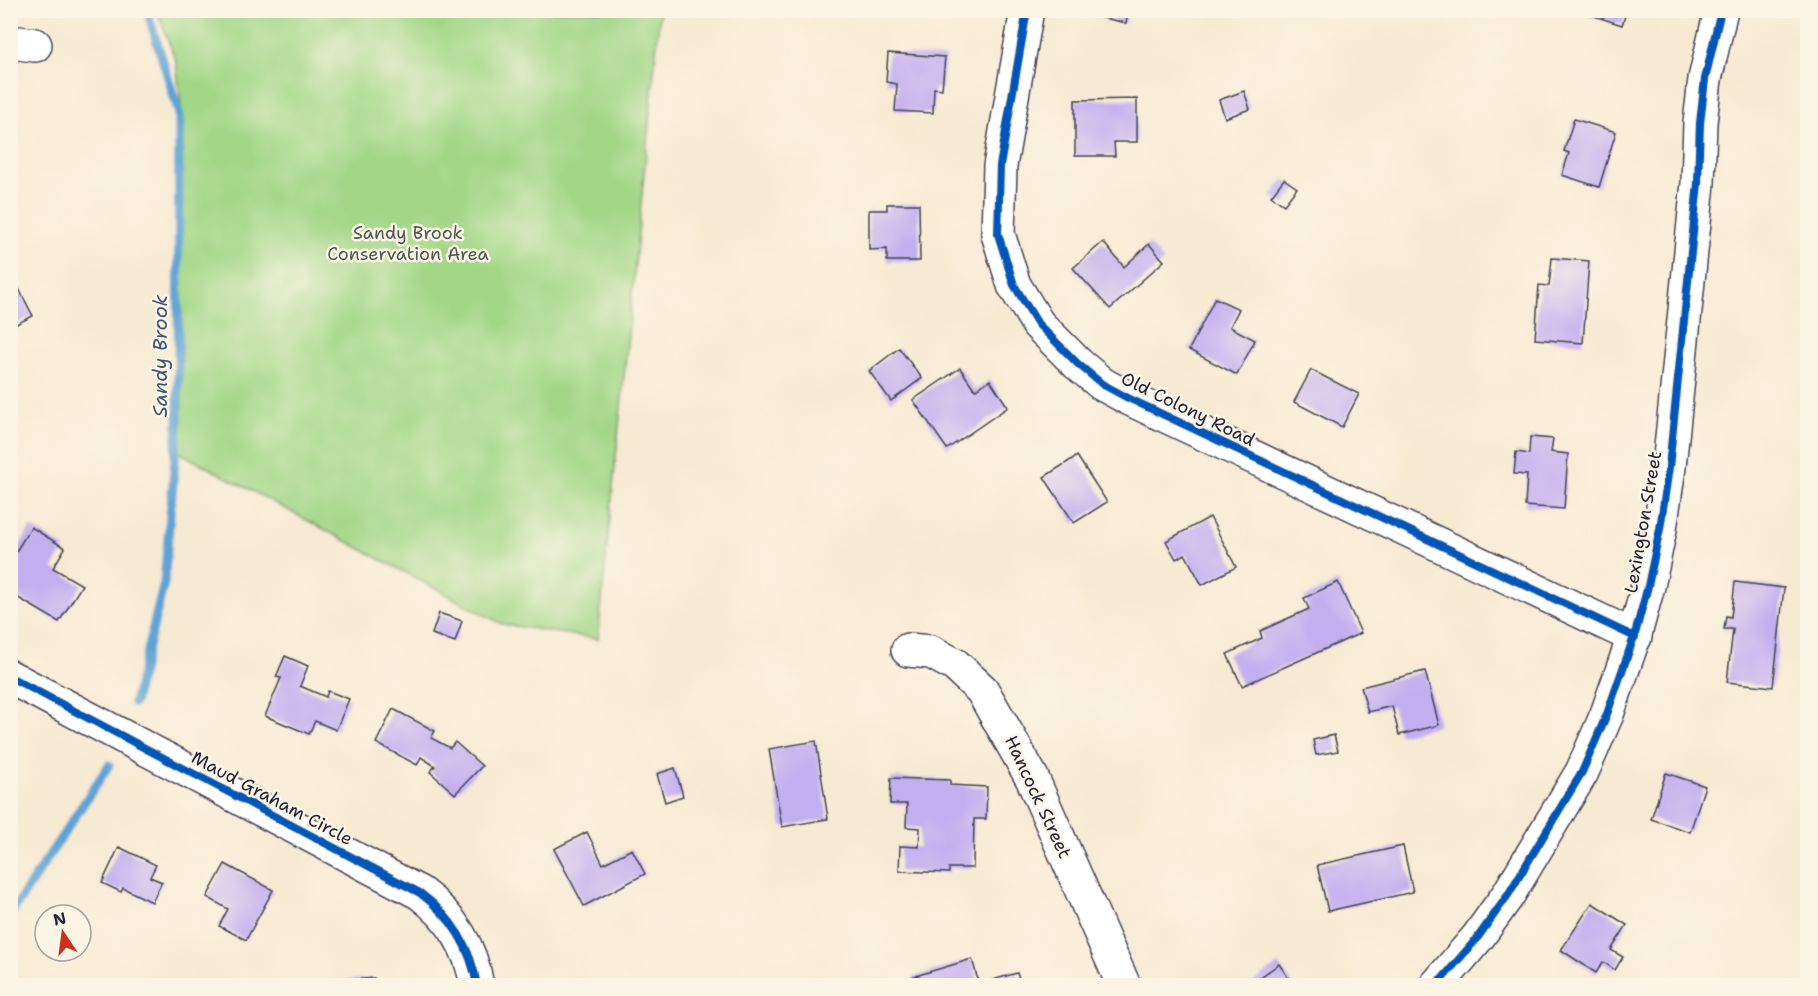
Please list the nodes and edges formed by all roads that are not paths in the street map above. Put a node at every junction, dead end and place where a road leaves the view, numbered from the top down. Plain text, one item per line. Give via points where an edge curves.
1 (1027, 10) edge
2 (1721, 10) edge
3 (1635, 637) junction
4 (908, 650) dead end
5 (10, 677) edge
6 (477, 986) edge
7 (1124, 986) edge
8 (1436, 986) edge

1 - 3 street, Old Colony Road via 1000,166 998,234 1014,285 1038,324 1061,350 1102,384 1128,398
2 - 3 street, Lexington Street via 1700,123 1698,183 1669,467
3 - 8 street, Lexington Street via 1582,772 1508,895
4 - 7 street, Hancock Street via 931,652 954,665 982,690 1032,778
5 - 6 street, Maud Graham Circle via 420,893 458,932 468,951

